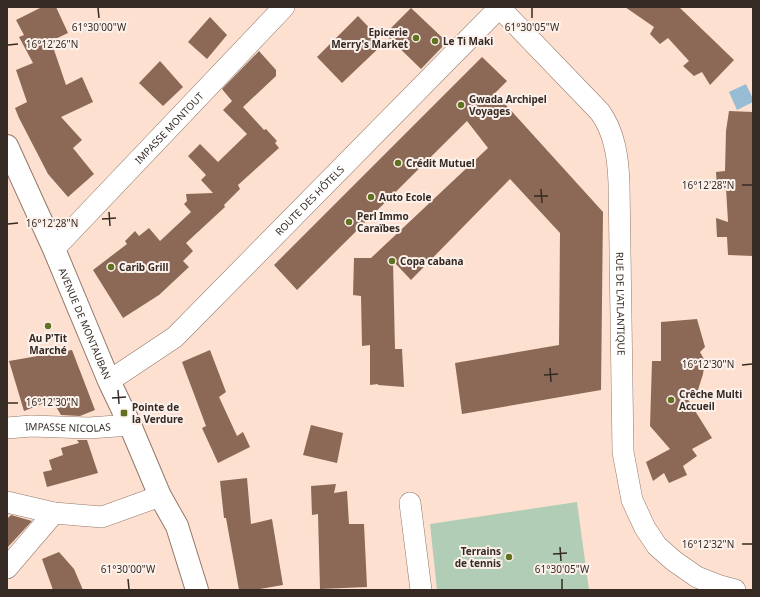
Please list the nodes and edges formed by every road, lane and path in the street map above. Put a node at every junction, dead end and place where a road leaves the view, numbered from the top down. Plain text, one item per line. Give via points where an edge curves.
1 (284, 7) edge
2 (500, 7) edge
3 (7, 146) edge
4 (54, 249) junction
5 (109, 381) junction
6 (130, 425) junction
7 (7, 428) edge
8 (160, 496) junction
9 (7, 502) edge
10 (410, 503) dead end
11 (54, 513) junction
12 (7, 568) edge
13 (197, 590) edge
14 (421, 590) edge
15 (735, 590) edge

1 - 4 street, IMPASSE MONTOUT
2 - 5 street, ROUTE DES HÔTELS via 175,337
2 - 15 street, RUE DE L'ATLANTIQUE via 600,112 612,134 618,157 619,183 623,452 632,500 657,546 674,561 698,577
3 - 4 main road, AVENUE DE MONTAUBAN
4 - 5 main road, AVENUE DE MONTAUBAN
5 - 6 main road, AVENUE DE MONTAUBAN
6 - 7 street, IMPASSE NICOLAS
6 - 8 main road, AVENUE DE MONTAUBAN
8 - 11 street via 102,517
8 - 13 main road, AVENUE DE MONTAUBAN via 177,526
9 - 11 street
10 - 14 street
11 - 12 street

